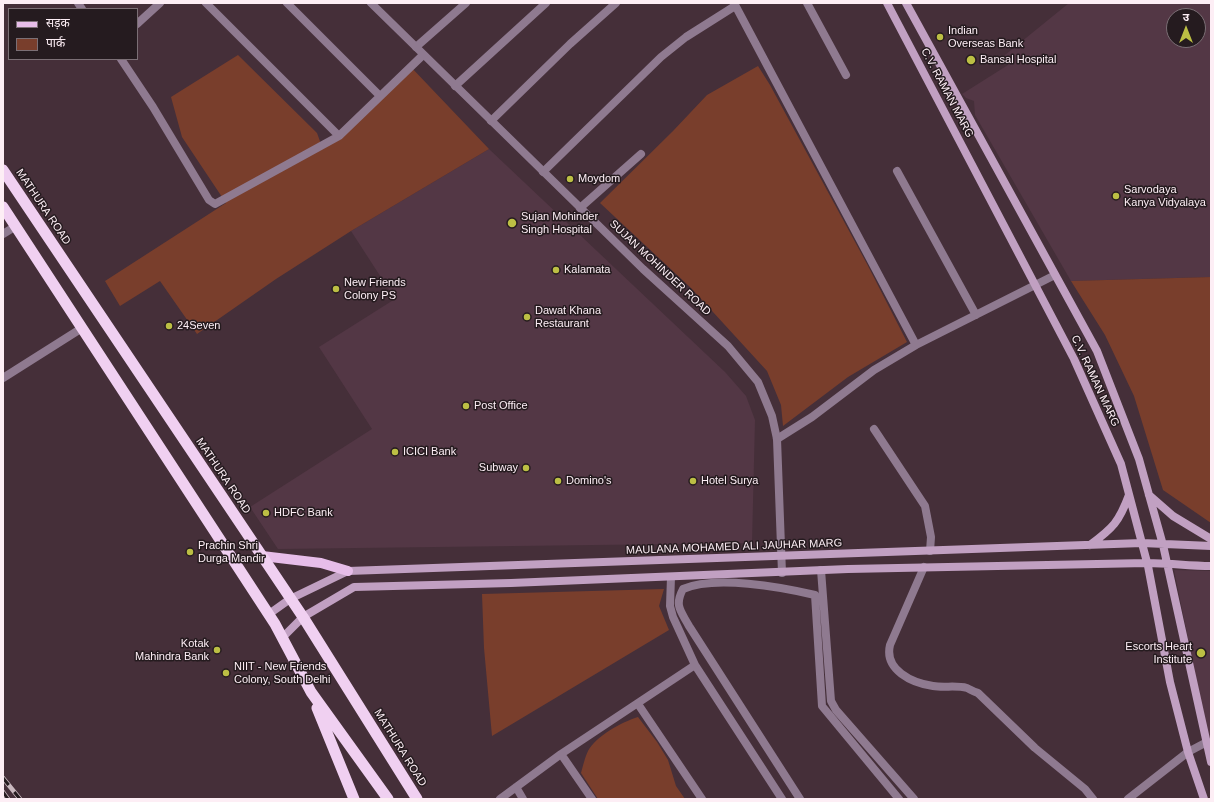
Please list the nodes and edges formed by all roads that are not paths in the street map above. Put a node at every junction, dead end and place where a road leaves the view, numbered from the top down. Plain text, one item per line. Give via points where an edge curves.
1 (160, 3) edge
2 (206, 3) edge
3 (287, 3) edge
4 (466, 3) edge
5 (546, 3) edge
6 (616, 3) edge
7 (807, 3) edge
8 (887, 3) edge
9 (906, 3) edge
10 (734, 4) edge
11 (376, 5) edge
12 (138, 23) edge
13 (416, 47) junction
14 (423, 55) junction
15 (122, 60) edge
16 (846, 75) dead end
17 (455, 86) junction
18 (380, 96) junction
19 (491, 121) junction
20 (339, 136) junction
21 (641, 154) dead end
22 (3, 170) edge
23 (897, 171) dead end
24 (544, 172) junction
25 (3, 207) edge
26 (580, 208) junction
27 (16, 226) junction
28 (3, 234) edge
29 (1055, 275) junction
30 (1035, 285) junction
31 (976, 315) junction
32 (82, 328) junction
33 (916, 345) junction
34 (3, 378) edge
35 (874, 429) dead end
36 (777, 439) junction
37 (1129, 495) junction
38 (1149, 495) junction
39 (1211, 539) edge
40 (1142, 543) junction
41 (1090, 545) junction
42 (1163, 545) junction
43 (1211, 546) edge
44 (930, 551) junction
45 (262, 556) junction
46 (782, 557) junction
47 (1147, 563) junction
48 (1167, 563) junction
49 (1211, 566) edge
50 (924, 567) junction
51 (821, 570) junction
52 (348, 572) junction
53 (782, 573) junction
54 (671, 577) junction
55 (290, 599) junction
56 (269, 614) junction
57 (303, 617) junction
58 (282, 638) junction
59 (695, 665) junction
60 (311, 692) junction
61 (638, 704) junction
62 (1205, 743) junction
63 (1188, 752) junction
64 (561, 754) junction
65 (1211, 762) edge
66 (516, 787) junction
67 (354, 799) edge
68 (388, 799) edge
69 (417, 799) edge
70 (500, 799) edge
71 (523, 799) edge
72 (592, 799) edge
73 (702, 799) edge
74 (782, 799) edge
75 (800, 799) edge
76 (899, 799) edge
77 (914, 799) edge
78 (1093, 799) edge
79 (1128, 799) edge
80 (1204, 799) edge

1 - 12 street
2 - 20 street
3 - 18 street
4 - 13 street
5 - 17 street
6 - 19 street
7 - 16 street
8 - 30 main road, C.V. RAMAN MARG
9 - 29 main road, C.V. RAMAN MARG
10 - 24 street via 661,57
10 - 33 street
11 - 13 street, SUJAN MOHINDER ROAD
13 - 14 street, SUJAN MOHINDER ROAD
14 - 17 street, SUJAN MOHINDER ROAD
14 - 18 street
15 - 20 street via 212,203 218,203
17 - 19 street, SUJAN MOHINDER ROAD
18 - 20 street
19 - 24 street, SUJAN MOHINDER ROAD
21 - 26 street
22 - 45 highway, MATHURA ROAD
23 - 31 street
24 - 26 street, SUJAN MOHINDER ROAD
25 - 27 highway
26 - 36 street, SUJAN MOHINDER ROAD via 728,346 758,382 772,416
27 - 28 street
27 - 32 highway
29 - 30 street
29 - 38 main road, C.V. RAMAN MARG via 1097,351 1139,459
30 - 31 street
30 - 37 main road, C.V. RAMAN MARG via 1074,358 1121,464
31 - 33 street
32 - 34 street
32 - 56 highway
33 - 36 street via 874,370 812,417
35 - 44 street via 925,506 931,537
36 - 46 street, SUJAN MOHINDER ROAD
37 - 40 main road, C.V. RAMAN MARG
37 - 41 main road via 1117,522
38 - 39 main road via 1173,516
38 - 42 main road, C.V. RAMAN MARG
40 - 41 main road, MAULANA MOHAMED ALI JAUHAR MARG
40 - 42 main road, MAULANA MOHAMED ALI JAUHAR MARG
40 - 47 main road, C.V. RAMAN MARG
41 - 44 main road, MAULANA MOHAMED ALI JAUHAR MARG
42 - 43 main road, MAULANA MOHAMED ALI JAUHAR MARG
42 - 48 main road, C.V. RAMAN MARG
44 - 46 main road, MAULANA MOHAMED ALI JAUHAR MARG
45 - 52 main road via 321,563
45 - 55 highway, MATHURA ROAD
46 - 52 main road, MAULANA MOHAMED ALI JAUHAR MARG
46 - 53 street, SUJAN MOHINDER ROAD
47 - 48 main road
47 - 50 main road
47 - 63 main road, C.V. RAMAN MARG via 1170,682
48 - 49 main road via 1181,566
48 - 62 main road, C.V. RAMAN MARG
50 - 51 main road
50 - 78 street via 890,645 888,653 894,668 912,681 933,686 966,688 978,693
51 - 53 main road
51 - 77 street via 831,700 836,710
52 - 55 main road, MAULANA MOHAMED ALI JAUHAR MARG
53 - 54 main road
54 - 57 main road via 354,587
54 - 59 street via 670,606
55 - 56 main road, MAULANA MOHAMED ALI JAUHAR MARG
55 - 57 highway, MATHURA ROAD
56 - 58 highway
57 - 58 main road
57 - 69 highway, MATHURA ROAD
58 - 60 highway
59 - 61 street
59 - 74 street
60 - 67 highway
60 - 68 highway
61 - 64 street
61 - 73 street
62 - 63 street
62 - 65 main road, C.V. RAMAN MARG
63 - 79 street
63 - 80 main road, C.V. RAMAN MARG
64 - 66 street
64 - 72 street
66 - 70 street
66 - 71 street
75 - 76 street via 689,626 677,600 683,589 705,583 766,586 815,595 822,706

